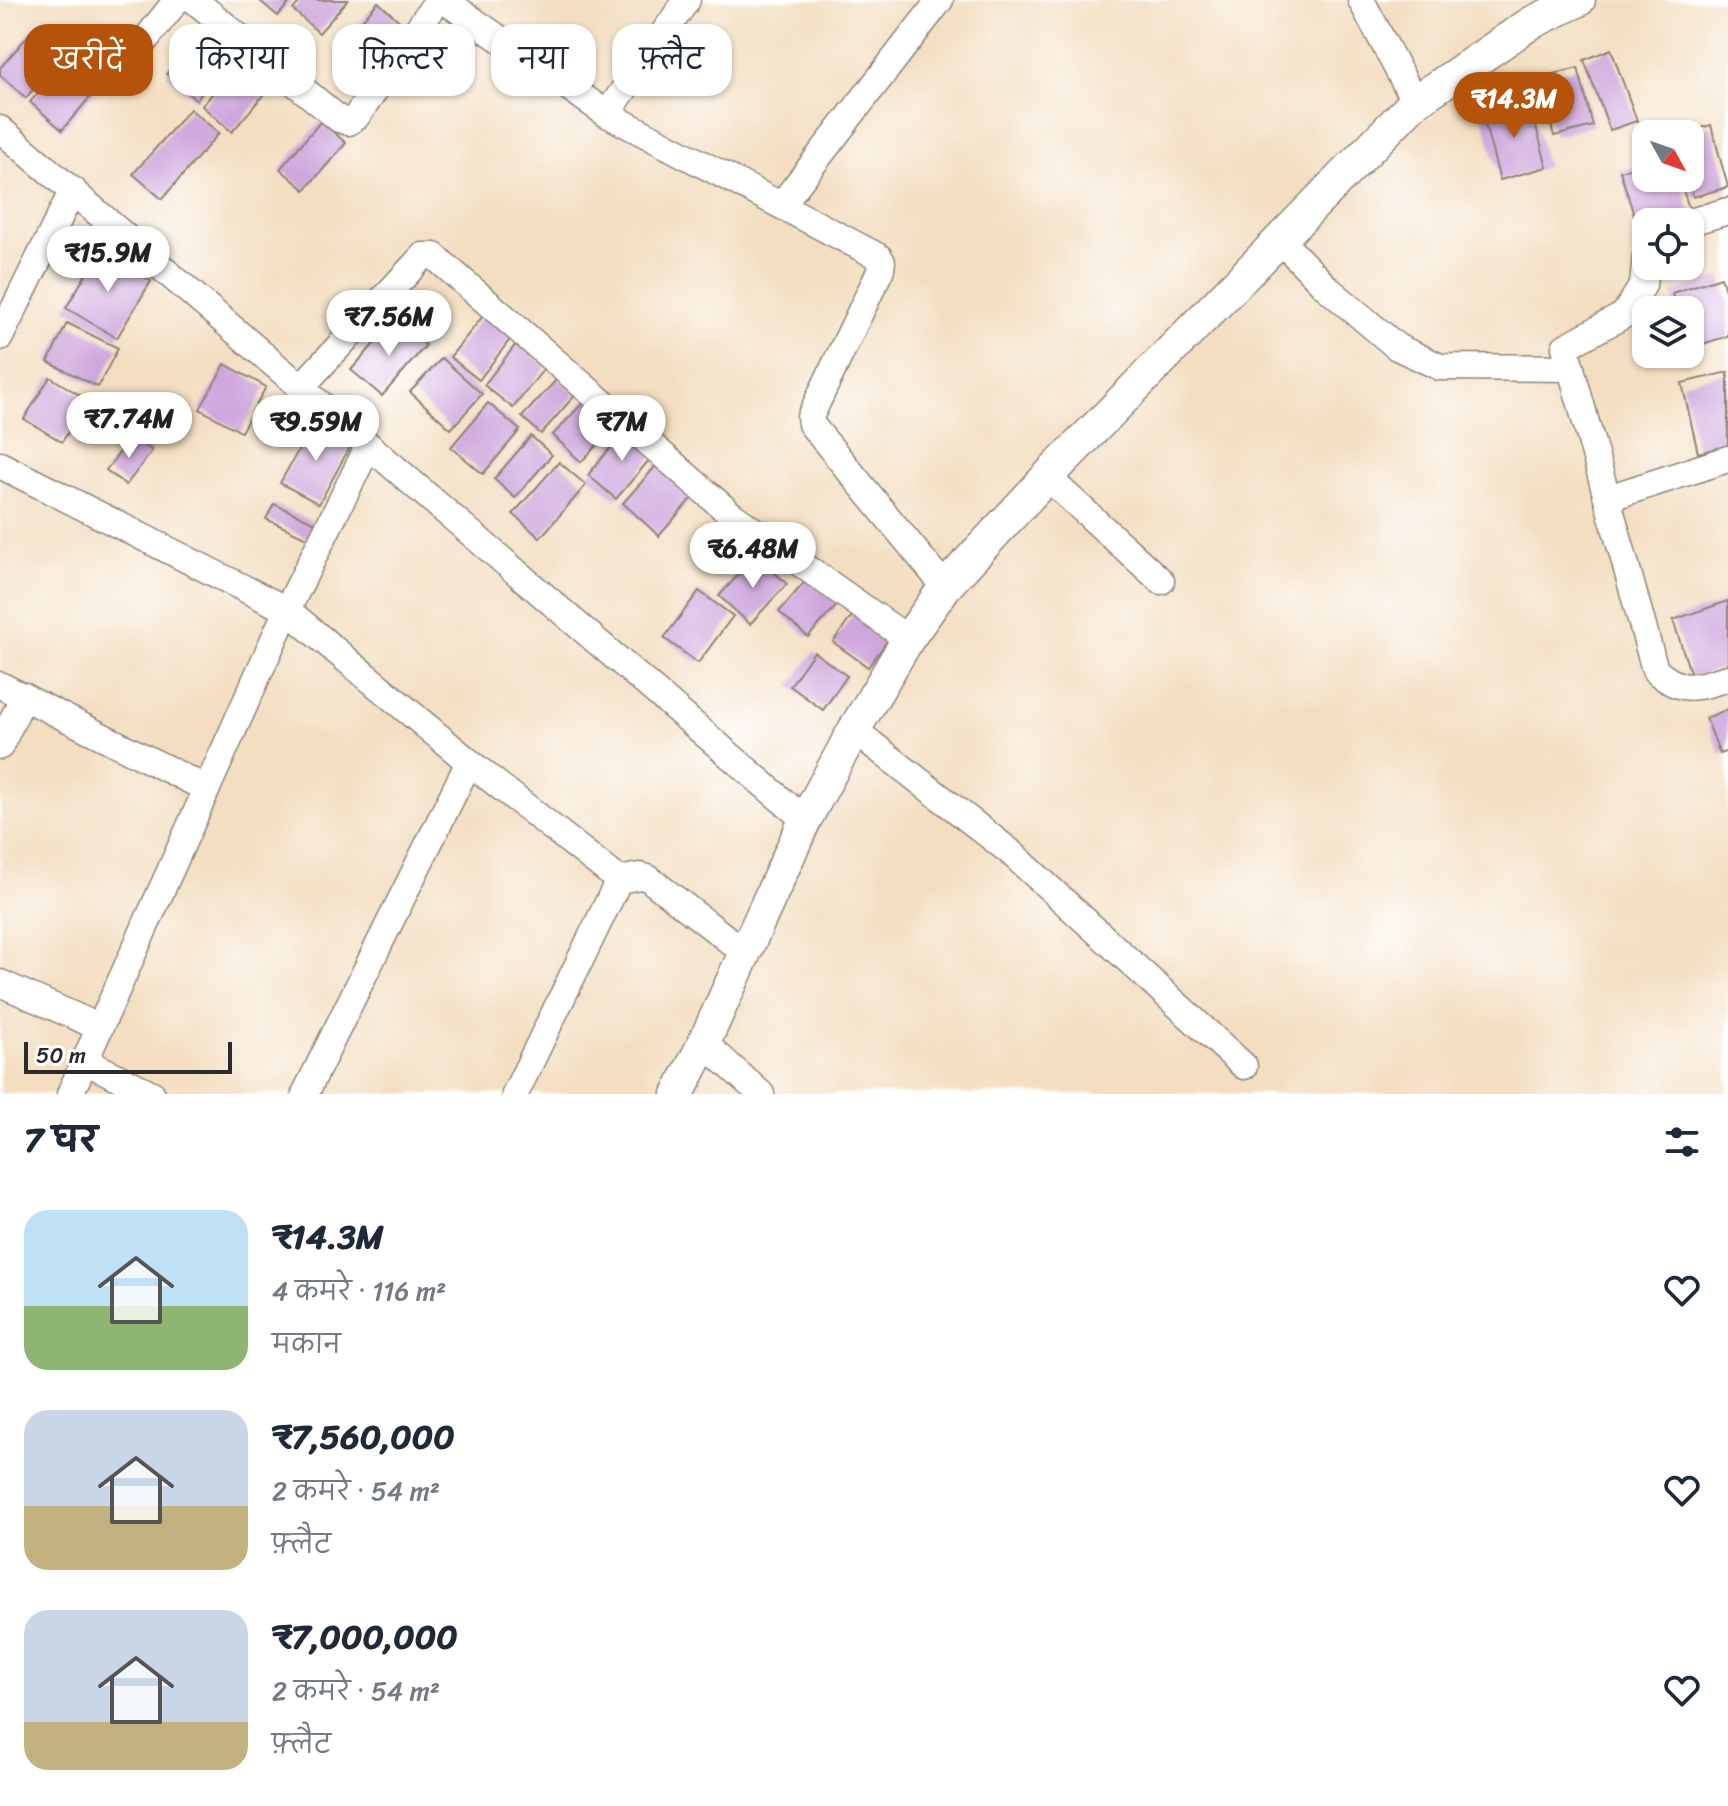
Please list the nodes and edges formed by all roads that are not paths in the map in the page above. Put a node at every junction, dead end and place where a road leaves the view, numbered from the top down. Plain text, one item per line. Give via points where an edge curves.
1 (177, 0) edge
2 (194, 0) edge
3 (438, 0) edge
4 (444, 0) edge
5 (687, 0) edge
6 (940, 0) edge
7 (1361, 0) edge
8 (1579, 0) edge
9 (153, 30) edge
10 (1415, 102) junction
11 (607, 114) junction
12 (0, 129) edge
13 (73, 190) junction
14 (782, 204) junction
15 (1728, 211) edge
16 (1704, 218) edge
17 (1280, 240) junction
18 (1644, 280) edge
19 (0, 337) edge
20 (1571, 368) junction
21 (302, 386) junction
22 (368, 447) junction
23 (1728, 459) edge
24 (0, 465) edge
25 (1047, 477) junction
26 (1608, 498) junction
27 (1161, 581) dead end
28 (945, 587) junction
29 (287, 610) junction
30 (908, 639) junction
31 (1728, 678) edge
32 (12, 691) edge
33 (854, 730) junction
34 (0, 746) edge
35 (469, 762) junction
36 (207, 789) junction
37 (805, 820) junction
38 (619, 880) junction
39 (744, 952) junction
40 (0, 983) edge
41 (99, 1027) junction
42 (704, 1043) junction
43 (85, 1061) junction
44 (1244, 1066) dead end
45 (70, 1094) edge
46 (152, 1094) edge
47 (305, 1094) edge
48 (515, 1094) edge
49 (678, 1094) edge
50 (761, 1094) edge

1 - 9 street
2 - 3 street via 349,122
4 - 11 street
5 - 11 street
6 - 14 street
7 - 10 street
8 - 10 street via 1531,23
10 - 17 street
11 - 14 street
12 - 13 street
13 - 19 street
13 - 21 street
14 - 28 street via 882,262 811,424
15 - 16 street
17 - 20 street via 1397,347 1440,367
17 - 25 street
18 - 20 street via 1624,315 1565,347
20 - 26 street
21 - 22 street
21 - 30 street via 423,256 434,256 733,516
22 - 29 street
22 - 37 street
23 - 26 street
24 - 29 street
25 - 27 street
25 - 28 street
26 - 31 street via 1655,670 1690,689
28 - 30 street
29 - 35 street
29 - 36 street
30 - 33 street
32 - 34 street
32 - 36 street
33 - 37 street
33 - 44 street via 1009,851
35 - 38 street
35 - 47 street
36 - 41 street
37 - 39 street
38 - 39 street via 648,878
38 - 48 street
39 - 42 street
40 - 41 street
41 - 43 street
42 - 49 street
42 - 50 street
43 - 45 street
43 - 46 street

